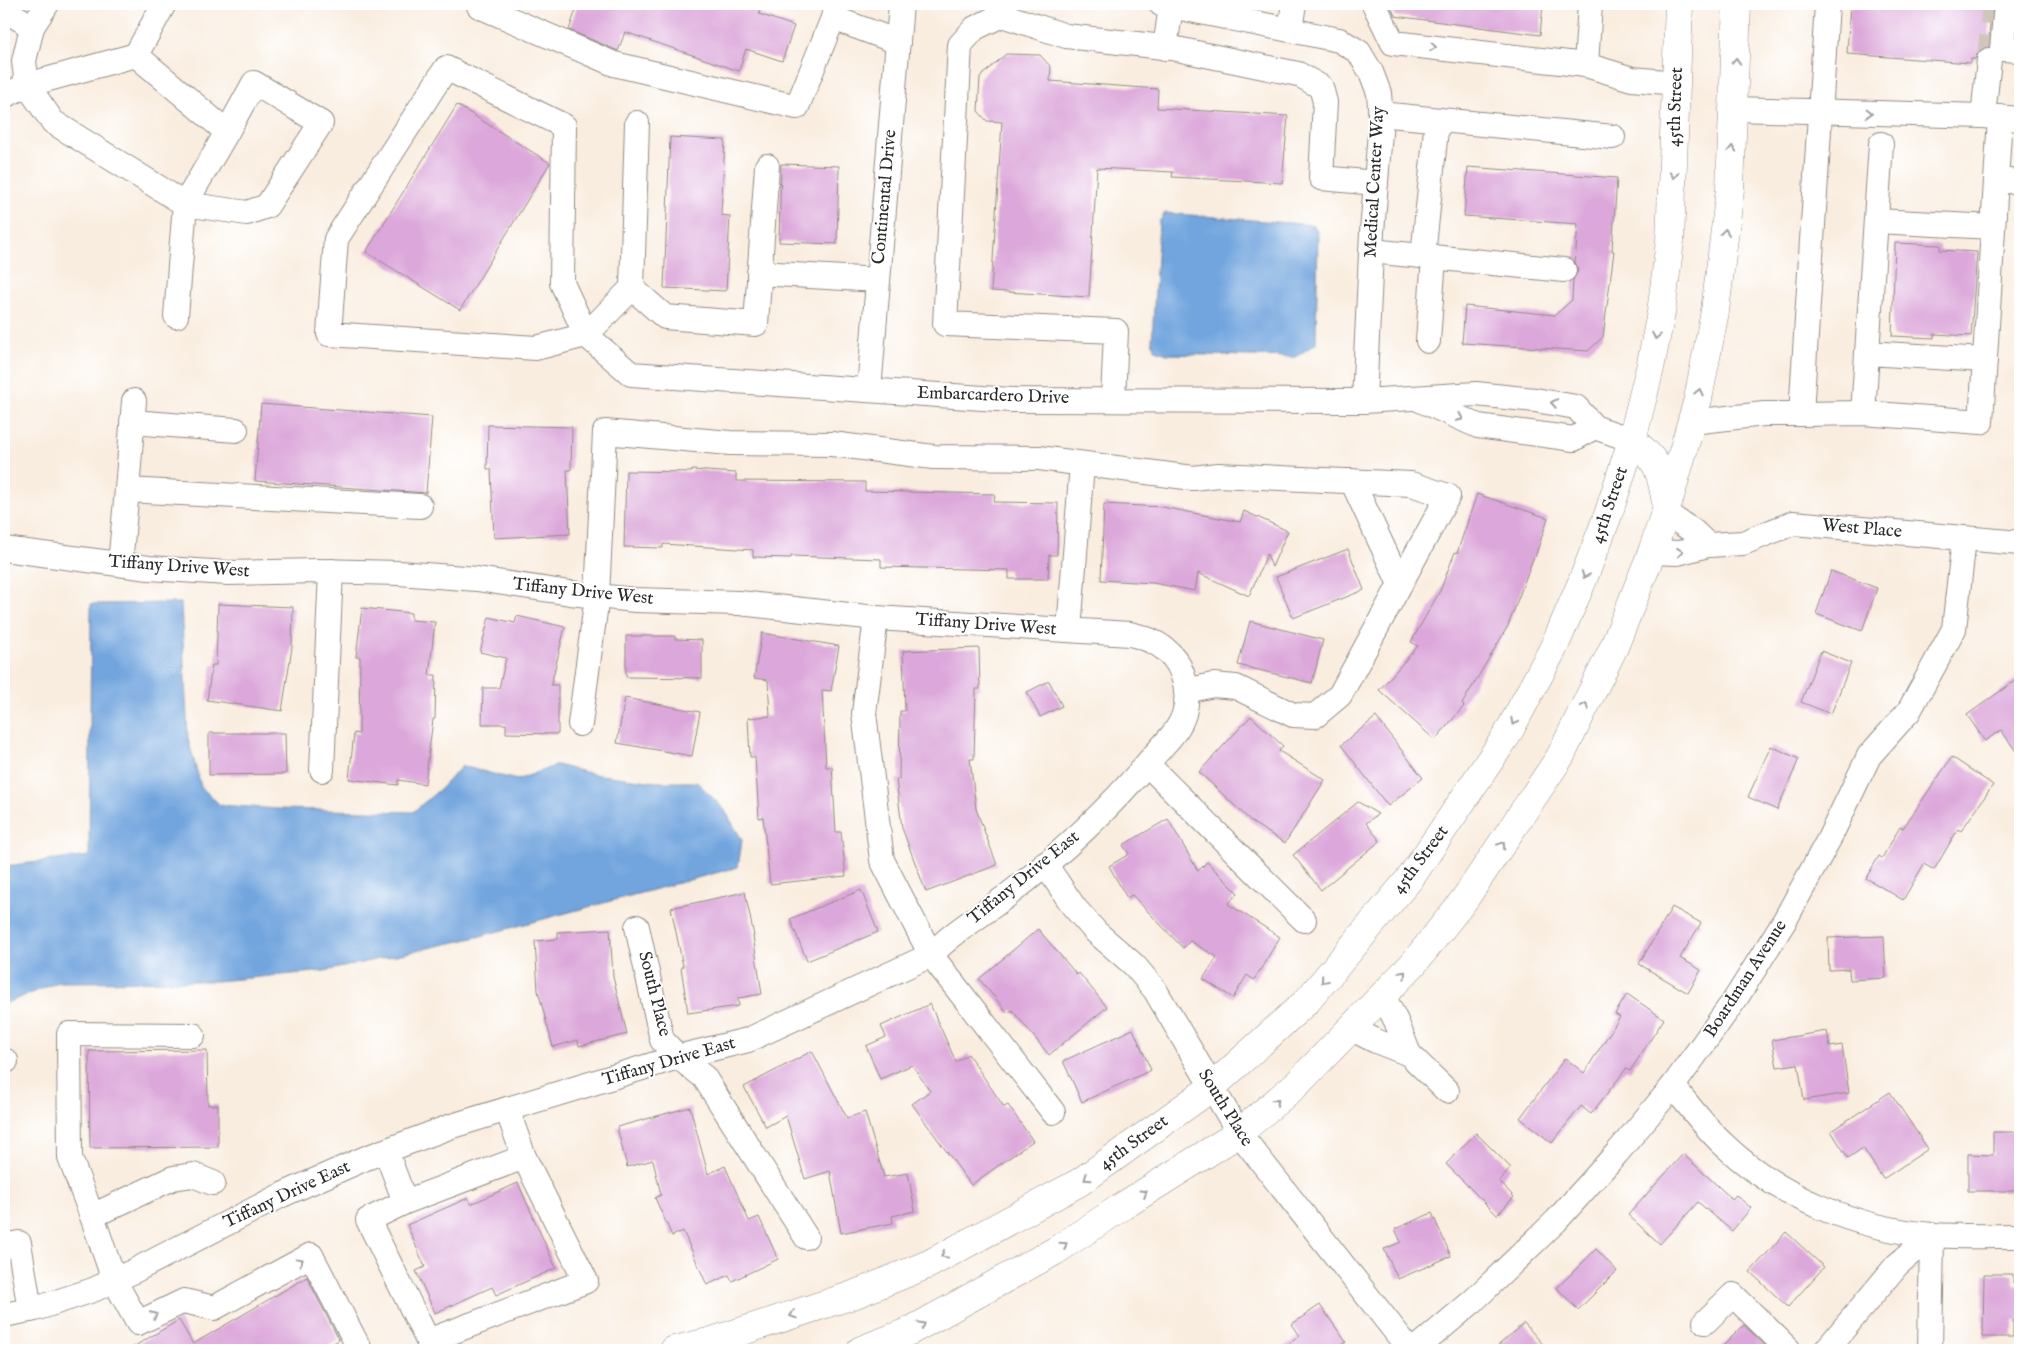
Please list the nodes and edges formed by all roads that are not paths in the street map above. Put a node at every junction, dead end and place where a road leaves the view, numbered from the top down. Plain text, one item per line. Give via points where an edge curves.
1 (47, 4) edge
2 (164, 4) edge
3 (481, 4) edge
4 (901, 4) edge
5 (1294, 4) edge
6 (1374, 4) edge
7 (1590, 4) edge
8 (1679, 4) edge
9 (1738, 4) edge
10 (1827, 4) edge
11 (2006, 4) edge
12 (1166, 5) edge
13 (4, 9) edge
14 (835, 11) edge
15 (32, 27) junction
16 (1290, 29) junction
17 (898, 42) junction
18 (1393, 43) junction
19 (1165, 48) junction
20 (2020, 50) edge
21 (136, 54) junction
22 (1989, 60) tunnel mouth
23 (1586, 65) junction
24 (1371, 72) junction
25 (1677, 83) junction
26 (27, 84) junction
27 (4, 96) edge
28 (1734, 109) junction
29 (1820, 112) junction
30 (1380, 114) junction
31 (2001, 117) edge
32 (1437, 120) junction
33 (637, 123) dead end
34 (227, 132) junction
35 (1613, 137) dead end
36 (1882, 144) dead end
37 (767, 166) dead end
38 (1996, 180) junction
39 (2020, 182) edge
40 (1376, 183) junction
41 (185, 204) junction
42 (1876, 221) junction
43 (1993, 226) junction
44 (1371, 251) junction
45 (1428, 257) junction
46 (1564, 270) dead end
47 (759, 273) junction
48 (878, 280) junction
49 (632, 288) junction
50 (176, 316) dead end
51 (586, 335) junction
52 (1428, 341) dead end
53 (1867, 352) junction
54 (1985, 360) junction
55 (869, 390) junction
56 (1416, 398) junction
57 (1113, 400) junction
58 (1364, 401) junction
59 (1863, 413) junction
60 (1801, 414) junction
61 (1691, 422) junction
62 (1594, 426) junction
63 (236, 430) dead end
64 (1632, 440) junction
65 (1082, 464) junction
66 (1352, 481) junction
67 (127, 490) junction
68 (420, 506) dead end
69 (1666, 510) junction
70 (1964, 538) junction
71 (2020, 543) edge
72 (1708, 545) junction
73 (4, 549) edge
74 (1652, 552) junction
75 (120, 564) junction
76 (331, 571) junction
77 (1400, 584) junction
78 (597, 596) junction
79 (876, 618) junction
80 (1069, 630) junction
81 (1160, 645) joint
82 (1186, 691) junction
83 (580, 724) dead end
84 (1147, 764) junction
85 (322, 770) dead end
86 (1045, 864) junction
87 (1304, 920) dead end
88 (637, 927) dead end
89 (931, 955) junction
90 (1383, 995) junction
91 (1352, 1029) junction
92 (194, 1036) dead end
93 (1409, 1054) junction
94 (678, 1058) junction
95 (1673, 1086) junction
96 (1212, 1088) junction
97 (1447, 1090) dead end
98 (507, 1109) junction
99 (1053, 1112) dead end
100 (1239, 1133) junction
101 (386, 1151) junction
102 (524, 1156) junction
103 (213, 1183) dead end
104 (405, 1202) junction
105 (92, 1216) junction
106 (1932, 1235) junction
107 (2020, 1236) edge
108 (806, 1237) dead end
109 (4, 1246) edge
110 (114, 1280) junction
111 (30, 1310) junction
112 (4, 1315) edge
113 (1705, 1322) dead end
114 (360, 1350) edge
115 (674, 1350) edge
116 (861, 1350) edge
117 (1410, 1350) edge
118 (1415, 1350) edge
119 (1789, 1350) edge
120 (1826, 1350) edge
121 (1930, 1350) edge

1 - 15 street
2 - 21 street
3 - 14 street via 479,6 614,64 797,106
4 - 17 street, Continental Drive
5 - 16 street
6 - 18 street
7 - 23 street
8 - 25 main road, 45th Street
28 -> 9 main road
10 - 29 street
11 - 20 street via 2002,49
12 - 16 street, Medical Center Way
12 - 19 street
13 - 15 street
14 - 17 street
15 - 26 street via 24,61
16 - 24 street, Medical Center Way via 1338,40 1359,52
17 - 48 street, Continental Drive
18 -> 23 street
18 - 24 street
19 - 40 street via 1298,74 1321,87 1325,102 1321,178
19 - 57 street via 1066,36 1002,15 975,28 960,45 945,324 1116,331
21 - 26 street
21 - 34 street
22 - 31 street
23 - 25 street via 1632,79
24 - 30 street, Medical Center Way via 1379,93
25 -> 64 main road, 45th Street via 1670,241 1661,313
26 - 27 street
26 - 41 street via 53,122
28 - 29 street
61 -> 28 main road via 1715,311 1730,189
29 -> 31 street
29 - 60 street
30 - 32 street
30 - 40 street, Medical Center Way
31 - 38 street
32 - 35 street
32 - 45 street
33 - 49 street
34 - 41 street
34 - 41 street via 254,83 321,123 267,206 247,214
36 - 42 street
37 - 47 street
38 - 39 street
38 - 43 street
40 - 44 street, Medical Center Way
41 - 50 street
42 - 43 street
42 - 53 street
43 - 54 street
44 - 45 street
44 - 58 street, Medical Center Way
45 - 46 street
45 - 52 street
47 - 48 street
47 - 49 street via 756,324 665,317
48 - 55 street, Continental Drive
49 - 51 street
51 - 51 street via 562,283 564,126 446,68 336,239 329,334 536,348
51 - 55 street, Embarcardero Drive via 631,374
53 - 54 street
53 - 59 street
54 - 59 street via 1981,422
55 - 57 street, Embarcardero Drive via 1012,400
56 - 58 street, Embarcardero Drive
62 -> 56 street, Embarcardero Drive via 1576,407 1535,400 1476,394
56 -> 62 street, Embarcardero Drive via 1478,426 1574,439
57 - 58 street, Embarcardero Drive
59 - 60 street
60 - 61 street via 1764,414
61 - 69 main road
62 - 64 street, Embarcardero Drive
63 - 67 street via 133,412
64 - 69 main road via 1650,455 1661,472
64 -> 96 main road, 45th Street via 1582,582 1554,647 1507,735 1411,877 1307,1001
65 - 66 street via 1193,478 1218,475
65 - 78 street via 1040,458 933,458 832,444 730,443 605,432
65 - 80 street
66 - 77 street
66 - 77 street via 1411,484 1448,496
67 - 68 street
67 - 75 street
69 - 72 street
69 - 74 main road
70 - 71 street, West Place
70 - 72 street, West Place via 1793,523 1744,543
70 - 95 street, Boardman Avenue via 1954,629 1909,711 1869,756 1785,920 1736,998
74 -> 72 street, West Place via 1678,553
73 - 75 street, Tiffany Drive West
90 -> 74 main road via 1414,963 1464,900 1560,757 1614,647
75 - 76 street, Tiffany Drive West via 228,572
76 - 78 street, Tiffany Drive West via 399,572 477,579
76 - 85 street
77 - 82 street via 1340,695 1315,716 1293,715 1236,687 1213,685
78 - 79 street, Tiffany Drive West via 739,603
78 - 83 street
79 - 80 street, Tiffany Drive West
79 - 89 street via 864,713 882,860
80 - 81 street, Tiffany Drive West via 1130,634 1147,637
81 - 82 street, Tiffany Drive East via 1181,668
82 - 84 street, Tiffany Drive East via 1184,714 1177,729
84 - 86 street, Tiffany Drive East via 1091,824
84 - 87 street
86 - 89 street, Tiffany Drive East via 949,937
86 - 96 street, South Place via 1074,907 1155,990
88 - 94 street, South Place via 662,1040
89 - 94 street, Tiffany Drive East via 748,1040
89 - 99 street
90 - 91 main road
90 - 93 street
91 - 93 street
100 -> 91 main road via 1297,1084
92 - 105 street via 69,1034 70,1158
93 - 97 street
94 - 98 street, Tiffany Drive East
94 - 108 street, South Place via 704,1077
95 - 106 street via 1724,1146 1762,1175 1803,1199 1878,1227
95 - 118 street, Boardman Avenue via 1556,1221 1473,1301
96 - 100 street, South Place
96 -> 115 main road, 45th Street via 1080,1182 929,1264 844,1298 712,1341
98 - 101 street, Tiffany Drive East
98 - 102 street
116 -> 100 main road via 910,1331 1047,1256
100 - 117 street, South Place
101 - 104 street
101 - 110 street, Tiffany Drive East via 282,1195
102 - 104 street
102 - 104 street via 586,1281 428,1340 368,1220
103 - 105 street via 192,1175 173,1178
105 - 110 street
106 - 107 street
106 - 120 street via 1897,1265
106 - 121 street
109 - 111 street via 19,1243
110 - 111 street, Tiffany Drive East
110 -> 114 street via 138,1323 184,1301 214,1308 311,1255
111 - 112 street, Tiffany Drive East
113 - 119 street via 1734,1295

